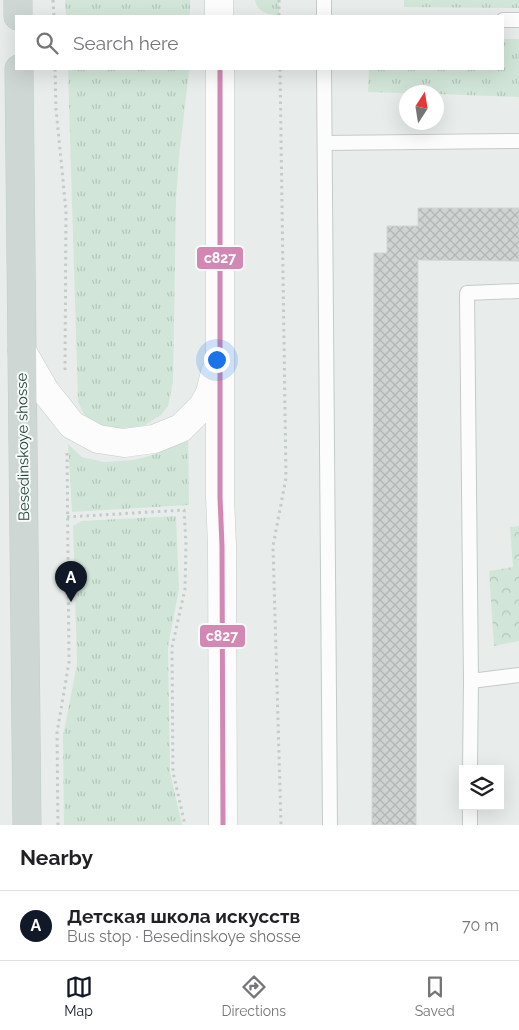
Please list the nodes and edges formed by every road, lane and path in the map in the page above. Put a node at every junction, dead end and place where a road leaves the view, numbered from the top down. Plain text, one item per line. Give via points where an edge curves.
1 (18, 0) edge
2 (53, 0) edge
3 (219, 0) edge
4 (279, 0) edge
5 (324, 0) edge
6 (18, 15) edge
7 (54, 15) edge
8 (220, 15) edge
9 (279, 15) edge
10 (324, 15) edge
11 (504, 20) edge
12 (519, 20) edge
13 (19, 70) edge
14 (55, 70) edge
15 (220, 70) edge
16 (280, 70) edge
17 (324, 70) edge
18 (519, 141) edge
19 (325, 143) junction
20 (519, 291) edge
21 (220, 346) junction
22 (22, 351) junction
23 (64, 375) dead end
24 (67, 446) dead end
25 (67, 517) junction
26 (519, 675) edge
27 (471, 681) junction
28 (470, 765) edge
29 (470, 810) edge
30 (27, 825) edge
31 (58, 825) edge
32 (185, 825) edge
33 (223, 825) edge
34 (281, 825) edge
35 (330, 825) edge
36 (470, 825) edge

1 - 6 main road
2 - 7 path
3 - 8 main road
4 - 9 path
5 - 10 lane
11 - 12 lane
13 - 22 main road, Besedinskoye shosse
14 - 23 path via 66,211
15 - 21 main road
16 - 34 path via 286,478 273,546
17 - 19 lane
18 - 19 lane
19 - 35 lane
20 - 27 lane via 467,293
21 - 22 main road via 210,393 203,406 181,428 154,439 124,443 98,439 72,425 45,391
21 - 33 main road
22 - 30 main road, Besedinskoye shosse
24 - 25 path
25 - 31 path via 69,662 57,733
25 - 32 path via 184,510 185,589 172,647 173,772
26 - 27 lane
27 - 28 lane
29 - 36 lane

